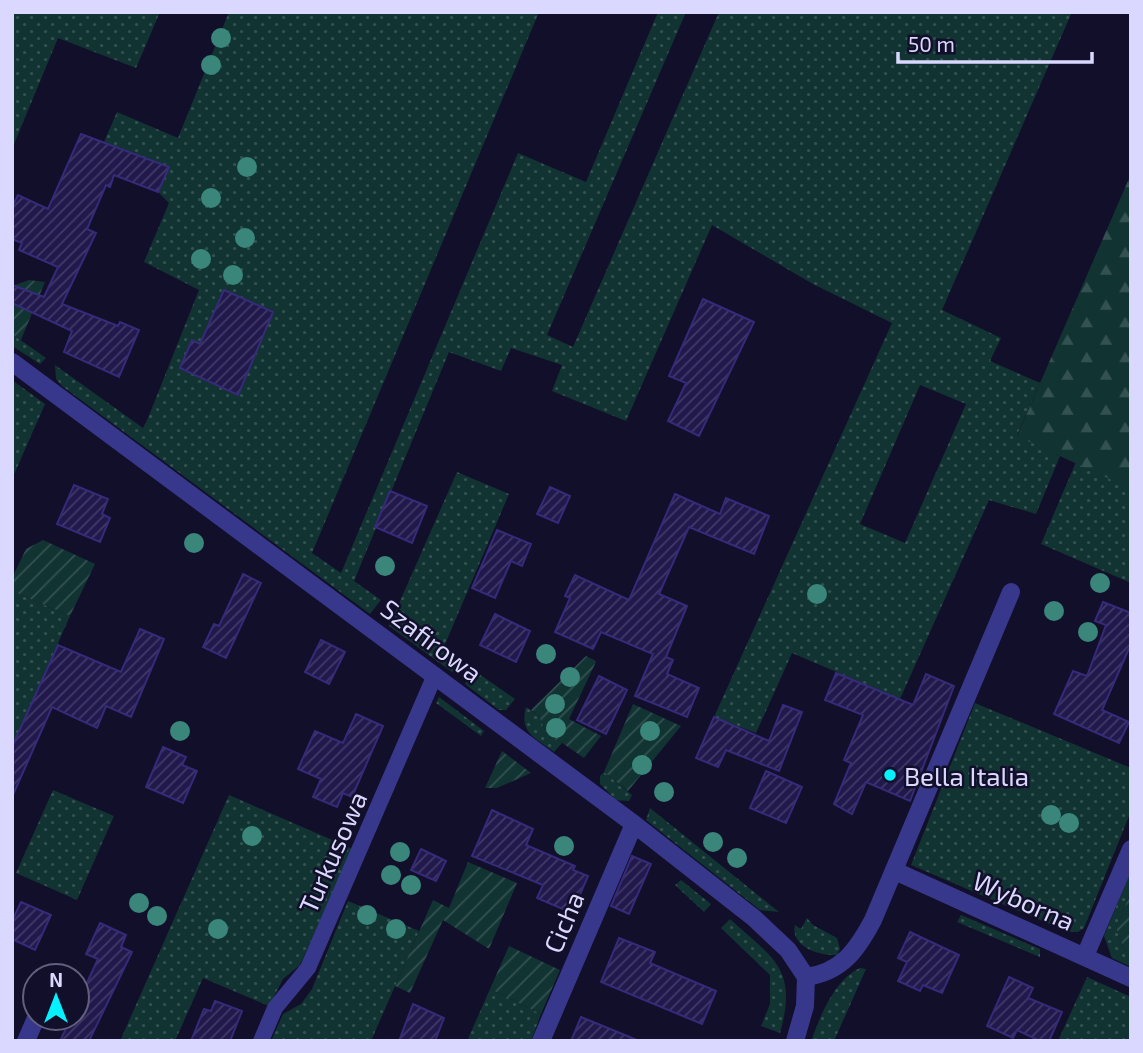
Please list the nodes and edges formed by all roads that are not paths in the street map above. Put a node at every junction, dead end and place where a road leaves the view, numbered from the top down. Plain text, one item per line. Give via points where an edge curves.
1 (12, 362) edge
2 (1011, 592) dead end
3 (435, 675) junction
4 (634, 824) junction
5 (1131, 849) edge
6 (895, 871) junction
7 (1085, 956) junction
8 (806, 977) junction
9 (1131, 978) edge
10 (261, 1041) edge
11 (541, 1041) edge
12 (795, 1041) edge

1 - 3 street, Szafirowa
2 - 6 street
3 - 4 street, Szafirowa
3 - 10 lane, Turkusowa via 308,968 275,1007
4 - 8 street, Szafirowa via 754,918 788,950
4 - 11 street, Cicha
5 - 7 street
6 - 7 street, Wyborna
6 - 8 street via 850,957 830,971
7 - 9 street, Wyborna
8 - 12 street via 805,1006

